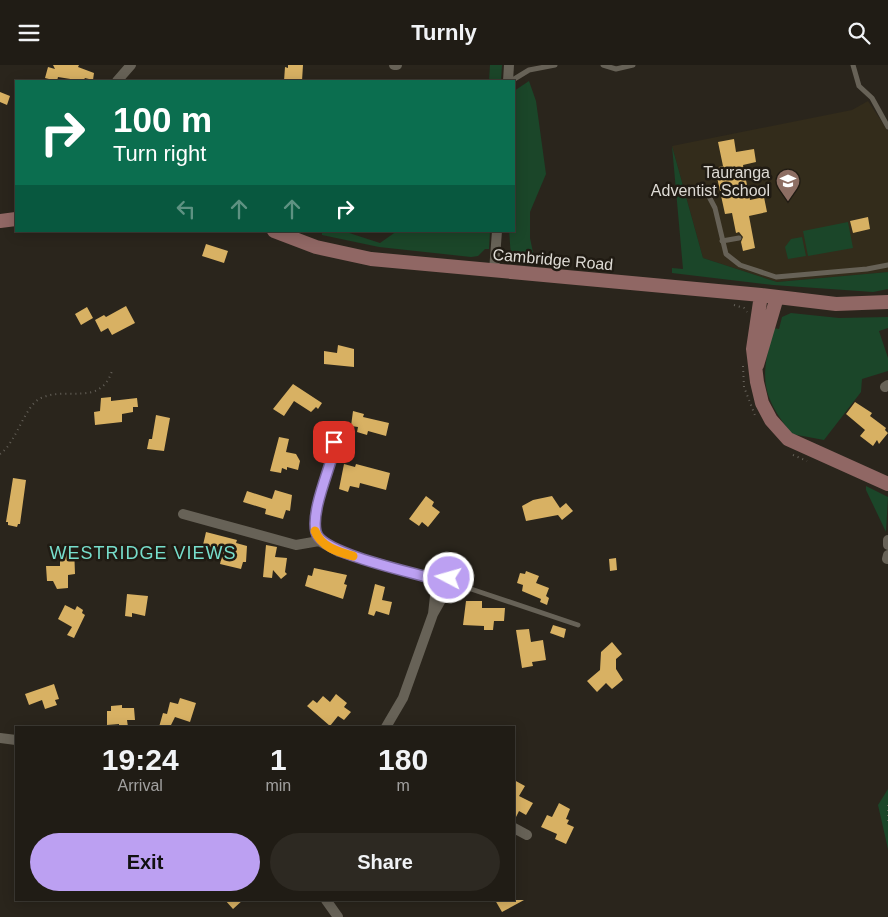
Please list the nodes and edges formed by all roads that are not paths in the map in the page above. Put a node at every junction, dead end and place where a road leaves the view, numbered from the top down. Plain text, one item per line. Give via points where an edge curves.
1 (131, 65) edge
2 (509, 65) edge
3 (555, 65) edge
4 (603, 65) edge
5 (633, 65) edge
6 (853, 65) edge
7 (118, 80) edge
8 (510, 80) edge
9 (512, 80) edge
10 (888, 127) edge
11 (704, 187) dead end
12 (15, 219) edge
13 (0, 221) edge
14 (277, 232) edge
15 (497, 232) edge
16 (739, 238) dead end
17 (722, 241) junction
18 (888, 265) edge
19 (494, 271) junction
20 (761, 295) junction
21 (777, 297) junction
22 (888, 302) edge
23 (757, 365) junction
24 (334, 442) dead end
25 (888, 484) edge
26 (183, 514) dead end
27 (888, 540) edge
28 (319, 541) junction
29 (888, 545) edge
30 (436, 583) junction
31 (448, 588) junction
32 (432, 614) junction
33 (578, 625) dead end
34 (387, 726) edge
35 (0, 738) edge
36 (15, 740) edge
37 (515, 828) edge
38 (528, 835) dead end
39 (327, 901) edge
40 (338, 917) edge

1 - 7 street
2 - 8 street
3 - 9 lane via 529,70
4 - 5 lane via 616,69
6 - 10 lane via 859,85 872,98
11 - 17 lane via 714,208
12 - 13 main road
14 - 19 main road, Cambridge Road via 346,255
15 - 19 street
16 - 17 lane
17 - 18 lane via 726,254 740,265 776,277
19 - 20 main road, Cambridge Road
20 - 21 main road, Cambridge Road
20 - 23 main road via 753,349
21 - 22 main road, Cambridge Road via 836,304
21 - 23 main road
23 - 25 main road via 762,403 771,420 788,439
24 - 28 lane via 315,519
26 - 28 street via 296,545
27 - 29 street
28 - 30 street via 340,552
30 - 31 street via 439,591
30 - 32 street
31 - 32 street
31 - 33 lane via 471,589
32 - 34 street via 405,693
35 - 36 street
37 - 38 street
39 - 40 street

